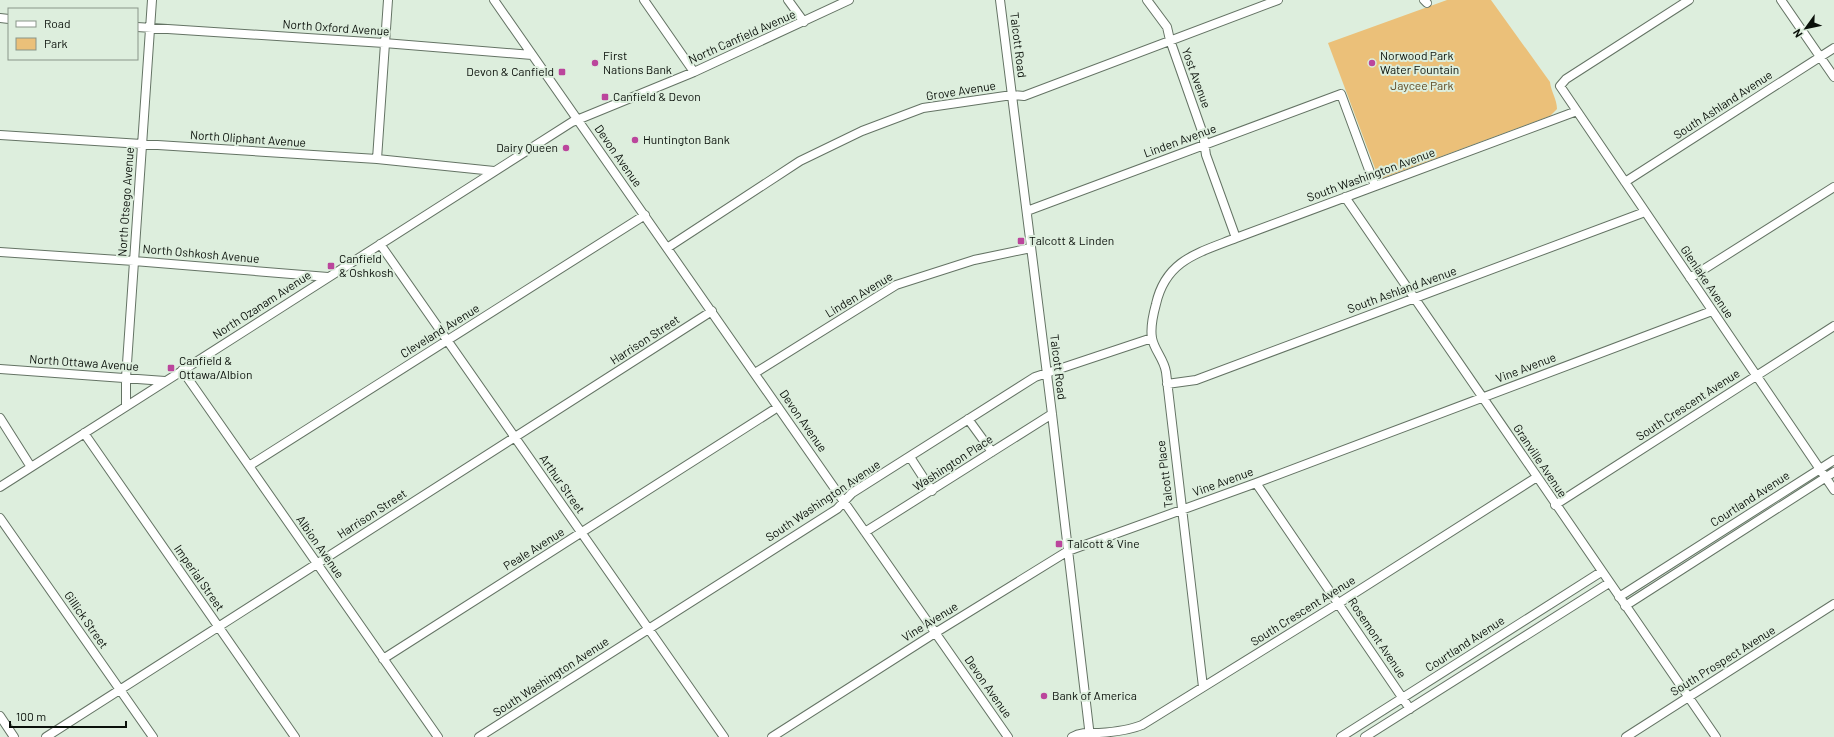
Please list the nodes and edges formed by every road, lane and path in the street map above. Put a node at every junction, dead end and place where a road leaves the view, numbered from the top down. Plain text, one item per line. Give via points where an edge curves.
1 (152, 0) edge
2 (388, 0) edge
3 (494, 0) edge
4 (644, 0) edge
5 (788, 0) edge
6 (849, 0) edge
7 (1000, 0) edge
8 (1147, 0) edge
9 (1278, 0) edge
10 (1689, 0) edge
11 (1781, 0) edge
12 (804, 22) junction
13 (138, 27) edge
14 (150, 28) junction
15 (1170, 40) junction
16 (384, 43) junction
17 (1834, 48) edge
18 (532, 54) junction
19 (1820, 57) junction
20 (694, 72) junction
21 (1834, 77) edge
22 (1012, 95) junction
23 (1577, 111) junction
24 (578, 120) junction
25 (0, 135) edge
26 (142, 144) junction
27 (1205, 144) junction
28 (377, 159) junction
29 (494, 171) junction
30 (1625, 182) junction
31 (1375, 186) junction
32 (1834, 186) edge
33 (1345, 197) junction
34 (1027, 211) junction
35 (1645, 212) junction
36 (644, 215) junction
37 (1236, 238) junction
38 (380, 244) junction
39 (667, 248) junction
40 (1031, 248) junction
41 (0, 252) edge
42 (134, 261) junction
43 (1176, 266) joint
44 (328, 277) junction
45 (1690, 278) junction
46 (1414, 299) junction
47 (712, 311) junction
48 (1712, 311) junction
49 (1834, 326) edge
50 (1152, 338) junction
51 (447, 340) junction
52 (0, 369) edge
53 (182, 370) junction
54 (755, 373) junction
55 (1047, 374) junction
56 (1756, 376) junction
57 (126, 378) junction
58 (165, 381) junction
59 (1166, 384) junction
60 (1482, 398) junction
61 (126, 406) junction
62 (778, 407) junction
63 (1052, 414) junction
64 (0, 418) edge
65 (968, 419) junction
66 (84, 433) junction
67 (515, 437) junction
68 (992, 452) junction
69 (910, 457) junction
70 (1834, 460) edge
71 (249, 466) junction
72 (31, 467) junction
73 (1819, 469) junction
74 (1834, 472) edge
75 (1537, 477) junction
76 (1825, 478) junction
77 (1256, 483) junction
78 (0, 486) edge
79 (1834, 490) edge
80 (932, 491) junction
81 (844, 501) junction
82 (1555, 505) junction
83 (1182, 510) junction
84 (0, 518) edge
85 (865, 532) junction
86 (581, 533) junction
87 (1068, 551) junction
88 (317, 563) junction
89 (1601, 572) junction
90 (1609, 583) junction
91 (1619, 597) junction
92 (1338, 604) junction
93 (1834, 604) edge
94 (1625, 606) junction
95 (218, 627) junction
96 (649, 629) junction
97 (936, 632) junction
98 (383, 658) junction
99 (1203, 687) junction
100 (120, 690) junction
101 (1688, 697) junction
102 (1403, 698) junction
103 (1410, 709) junction
104 (0, 716) edge
105 (1356, 728) junction
106 (1090, 735) edge
107 (14, 737) edge
108 (46, 737) edge
109 (153, 737) edge
110 (295, 737) edge
111 (438, 737) edge
112 (480, 737) edge
113 (724, 737) edge
114 (772, 737) edge
115 (1008, 737) edge
116 (1072, 737) edge
117 (1341, 737) edge
118 (1364, 737) edge
119 (1626, 737) edge
120 (1716, 737) edge

1 - 14 street, North Otsego Avenue
2 - 16 street
3 - 18 street, Devon Avenue
4 - 20 street
5 - 12 street
6 - 12 street, North Canfield Avenue
7 - 22 street, Talcott Road
8 - 15 street, Yost Avenue via 1167,27
9 - 15 street, Grove Avenue
10 - 23 street, Glenlake Avenue via 1566,78 1560,86
11 - 19 street
12 - 20 street, North Canfield Avenue
13 - 14 street, North Oxford Avenue
14 - 16 street, North Oxford Avenue
14 - 26 street, North Otsego Avenue
15 - 22 street, Grove Avenue via 1024,96
15 - 27 street, Yost Avenue
16 - 18 street, North Oxford Avenue
16 - 28 street
17 - 19 street, South Ashland Avenue
18 - 24 street, Devon Avenue
19 - 21 street
19 - 30 street, South Ashland Avenue
20 - 24 street, North Canfield Avenue
22 - 34 street, Talcott Road
22 - 39 street, Grove Avenue via 923,108 862,131 800,161
23 - 30 street, Glenlake Avenue
23 - 31 street, South Washington Avenue
24 - 29 street, North Ozanam Avenue
24 - 36 street, Devon Avenue
25 - 26 street, North Oliphant Avenue
26 - 28 street, North Oliphant Avenue
26 - 42 street, North Otsego Avenue
27 - 31 street, Linden Avenue via 1341,94
27 - 34 street, Linden Avenue
27 - 37 street, Yost Avenue via 1206,155
28 - 29 street, North Oliphant Avenue
29 - 38 street, North Ozanam Avenue
30 - 35 street, Glenlake Avenue
31 - 33 street, South Washington Avenue
32 - 45 street
33 - 37 street, South Washington Avenue
33 - 46 street, Granville Avenue
34 - 40 street, Talcott Road
35 - 45 street, Glenlake Avenue
35 - 46 street, South Ashland Avenue
36 - 39 street, Devon Avenue
36 - 51 street, Cleveland Avenue
37 - 43 street, South Washington Avenue via 1191,256
38 - 44 street, North Ozanam Avenue
38 - 51 street, Arthur Street
39 - 47 street, Devon Avenue
40 - 54 street, Linden Avenue via 974,260 896,286
40 - 55 street, Talcott Road
41 - 42 street, North Oshkosh Avenue
42 - 44 street, North Oshkosh Avenue
42 - 57 street, North Otsego Avenue
43 - 50 street, Talcott Place via 1163,283 1158,295 1152,323
44 - 53 street, North Ozanam Avenue
45 - 48 street, Glenlake Avenue
46 - 59 street, South Ashland Avenue via 1196,380
46 - 60 street, Granville Avenue
47 - 54 street, Devon Avenue
47 - 67 street, Harrison Street
48 - 56 street, Glenlake Avenue
48 - 60 street, Vine Avenue
49 - 56 street, South Crescent Avenue
50 - 55 street, South Washington Avenue
50 - 59 street, Talcott Place via 1165,365
51 - 67 street, Arthur Street
51 - 71 street, Cleveland Avenue
52 - 57 street, North Ottawa Avenue
53 - 58 street, North Ozanam Avenue
53 - 71 street, Albion Avenue
54 - 62 street, Devon Avenue
55 - 63 street, Talcott Road
55 - 65 street, South Washington Avenue via 1035,378
56 - 73 street, Glenlake Avenue
56 - 82 street, South Crescent Avenue
57 - 58 street, North Ottawa Avenue
57 - 61 street, North Otsego Avenue
58 - 61 street, North Ozanam Avenue
59 - 83 street, Talcott Place
60 - 75 street, Granville Avenue
60 - 77 street, Vine Avenue
61 - 66 street, North Ozanam Avenue
62 - 81 street, Devon Avenue
62 - 86 street, Peale Avenue
63 - 68 street, Washington Place
63 - 87 street, Talcott Road
64 - 72 street
65 - 68 street
65 - 69 street, South Washington Avenue
66 - 72 street, North Ozanam Avenue
66 - 95 street, Imperial Street
67 - 86 street, Arthur Street
67 - 88 street, Harrison Street
68 - 80 street, Washington Place
69 - 80 street
69 - 81 street, South Washington Avenue via 852,493
70 - 73 street, Courtland Avenue
71 - 88 street, Albion Avenue
72 - 78 street, North Ozanam Avenue
73 - 76 street, Glenlake Avenue
73 - 91 street, Courtland Avenue
74 - 76 street, Courtland Avenue
75 - 82 street, Granville Avenue
75 - 92 street, South Crescent Avenue
76 - 79 street, Glenlake Avenue
76 - 94 street, Courtland Avenue
77 - 83 street, Vine Avenue
77 - 92 street, Rosemont Avenue
80 - 85 street, Washington Place
81 - 85 street, Devon Avenue
81 - 96 street, South Washington Avenue via 836,509
82 - 89 street, Granville Avenue
83 - 87 street, Vine Avenue
83 - 99 street, Talcott Place
84 - 100 street, Gillick Street
85 - 97 street, Devon Avenue
86 - 96 street, Arthur Street
86 - 98 street, Peale Avenue
87 - 97 street, Vine Avenue
87 - 106 street, Talcott Road
88 - 95 street, Harrison Street
88 - 98 street, Albion Avenue
89 - 90 street, Granville Avenue
89 - 102 street, Courtland Avenue
90 - 91 street, Granville Avenue
90 - 103 street, Courtland Avenue
91 - 94 street, Granville Avenue
92 - 99 street, South Crescent Avenue
92 - 102 street, Rosemont Avenue
93 - 101 street, South Prospect Avenue
94 - 101 street, Granville Avenue
95 - 100 street, Harrison Street
95 - 110 street, Imperial Street
96 - 112 street, South Washington Avenue
96 - 113 street, Arthur Street
97 - 114 street, Vine Avenue
97 - 115 street, Devon Avenue
98 - 111 street, Albion Avenue
99 - 106 street, South Crescent Avenue via 1138,727
100 - 108 street, Harrison Street
100 - 109 street, Gillick Street
101 - 119 street, South Prospect Avenue
101 - 120 street, Granville Avenue
102 - 103 street, Rosemont Avenue
102 - 105 street, Courtland Avenue
103 - 118 street, Courtland Avenue
104 - 107 street
105 - 117 street, Courtland Avenue
105 - 118 street
106 - 116 street, South Crescent Avenue via 1078,734

